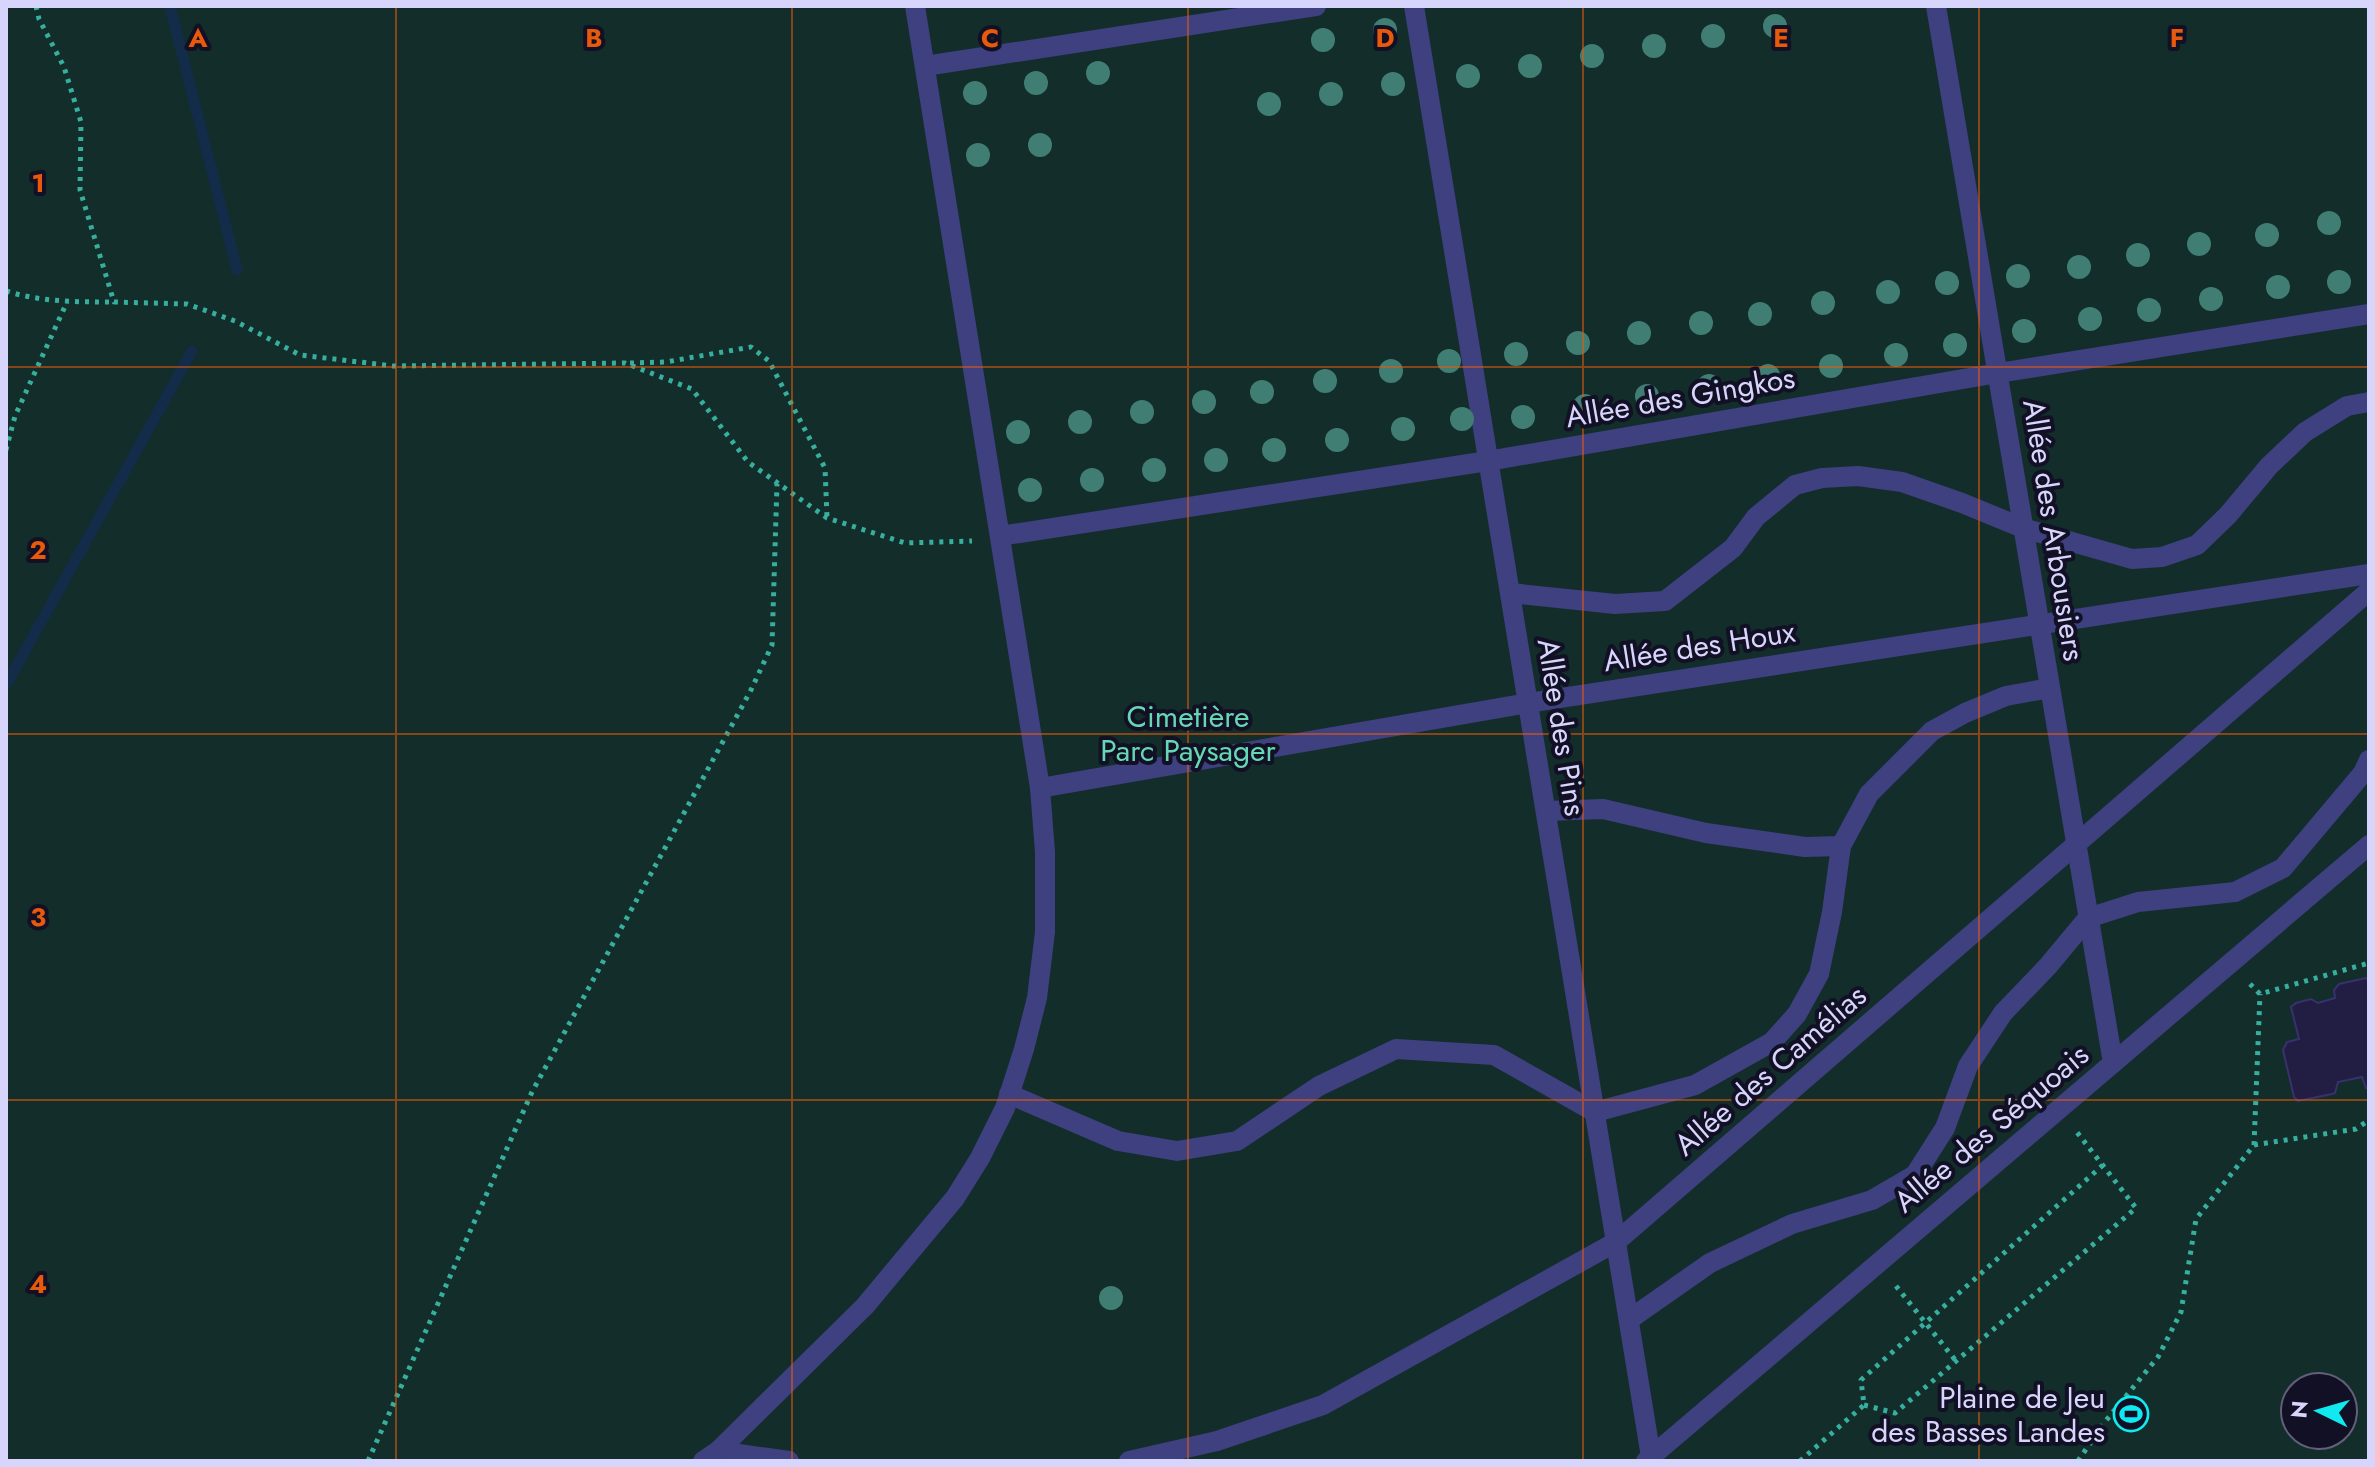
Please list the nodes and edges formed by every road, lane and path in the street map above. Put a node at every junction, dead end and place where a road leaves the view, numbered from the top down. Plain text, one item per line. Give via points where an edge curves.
1 (36, 6) edge
2 (915, 6) edge
3 (1316, 6) edge
4 (1414, 6) edge
5 (1936, 6) edge
6 (925, 66) junction
7 (6, 291) edge
8 (67, 302) junction
9 (114, 302) junction
10 (2369, 314) edge
11 (625, 363) junction
12 (1998, 373) junction
13 (2369, 402) edge
14 (6, 450) edge
15 (1488, 461) junction
16 (777, 483) junction
17 (827, 518) junction
18 (2023, 528) junction
19 (1000, 536) junction
20 (2369, 574) edge
21 (2369, 591) edge
22 (1510, 593) junction
23 (2039, 623) junction
24 (2050, 688) junction
25 (1528, 703) junction
26 (2369, 760) edge
27 (1040, 788) junction
28 (1546, 811) junction
29 (2369, 845) edge
30 (1841, 846) junction
31 (2077, 846) junction
32 (2088, 918) junction
33 (2230, 963) junction
34 (2369, 963) edge
35 (2260, 994) junction
36 (2113, 1063) junction
37 (1009, 1094) junction
38 (2059, 1110) junction
39 (1595, 1112) junction
40 (2369, 1120) edge
41 (2254, 1145) junction
42 (2103, 1165) junction
43 (1616, 1242) junction
44 (1878, 1263) junction
45 (1630, 1319) junction
46 (1925, 1323) junction
47 (1956, 1361) junction
48 (1864, 1405) junction
49 (710, 1456) edge
50 (1649, 1459) edge
51 (368, 1461) edge
52 (789, 1461) edge
53 (1129, 1461) edge
54 (1800, 1461) edge
55 (2078, 1461) edge

1 - 9 path via 64,67 81,122 80,190
2 - 6 lane
3 - 6 lane
4 - 15 lane, Allée des Pins
5 - 12 lane, Allée des Arbousiers
6 - 19 lane
7 - 8 path
8 - 9 path
8 - 14 path via 15,416
9 - 11 path via 187,304 235,321 300,355 393,366
10 - 12 lane, Allée des Gingkos
11 - 16 path via 692,389 748,462
11 - 17 path via 666,362 751,347 769,361 825,468
12 - 15 lane, Allée des Gingkos
12 - 18 lane, Allée des Arbousiers
13 - 18 lane via 2347,406 2305,432 2197,545 2162,557 2132,559
15 - 19 lane, Allée des Gingkos
15 - 22 lane, Allée des Pins
16 - 17 path
16 - 51 path via 772,645 532,1092
17 - 19 path via 905,543
18 - 22 lane via 1902,482 1822,478 1795,485 1756,517 1733,548 1665,601 1615,604
18 - 23 lane, Allée des Arbousiers
19 - 27 lane
20 - 23 lane, Allée des Houx
21 - 31 lane, Allée des Camélias
22 - 25 lane, Allée des Pins
23 - 24 lane, Allée des Arbousiers
23 - 25 lane, Allée des Houx
24 - 30 lane via 2006,696 1932,731 1869,794
24 - 31 lane, Allée des Arbousiers
25 - 27 lane, Allée des Houx
25 - 28 lane, Allée des Pins
26 - 32 lane via 2283,868 2235,892 2138,902
27 - 37 lane via 1045,932 1037,998
28 - 30 lane via 1603,809 1706,833 1805,847
28 - 39 lane, Allée des Pins
29 - 33 lane, Allée des Séquoais
30 - 39 lane via 1819,974 1797,1014 1772,1042 1695,1085
31 - 32 lane, Allée des Arbousiers
31 - 43 lane, Allée des Camélias
32 - 36 lane, Allée des Arbousiers
32 - 45 lane via 2003,1013 1968,1066 1945,1128 1915,1175 1872,1200 1792,1224 1710,1263
33 - 35 path
33 - 36 lane, Allée des Séquoais
34 - 35 path
35 - 41 path
36 - 38 lane, Allée des Séquoais
37 - 39 lane via 1118,1141 1177,1151 1237,1141 1319,1086 1396,1049 1494,1055
37 - 49 lane via 955,1198 865,1306
38 - 42 path
38 - 44 lane, Allée des Séquoais
39 - 43 lane, Allée des Pins
40 - 41 path via 2356,1129
41 - 55 path via 2196,1219 2181,1312 2158,1357
42 - 46 path
42 - 47 path via 2136,1208
43 - 45 lane, Allée des Pins
43 - 53 lane, Allée des Camélias via 1323,1405 1217,1441
44 - 46 path
44 - 50 lane, Allée des Séquoais
45 - 50 lane, Allée des Pins
46 - 47 path
46 - 48 path via 1861,1380
47 - 48 path via 1895,1413
48 - 54 path
49 - 52 lane

